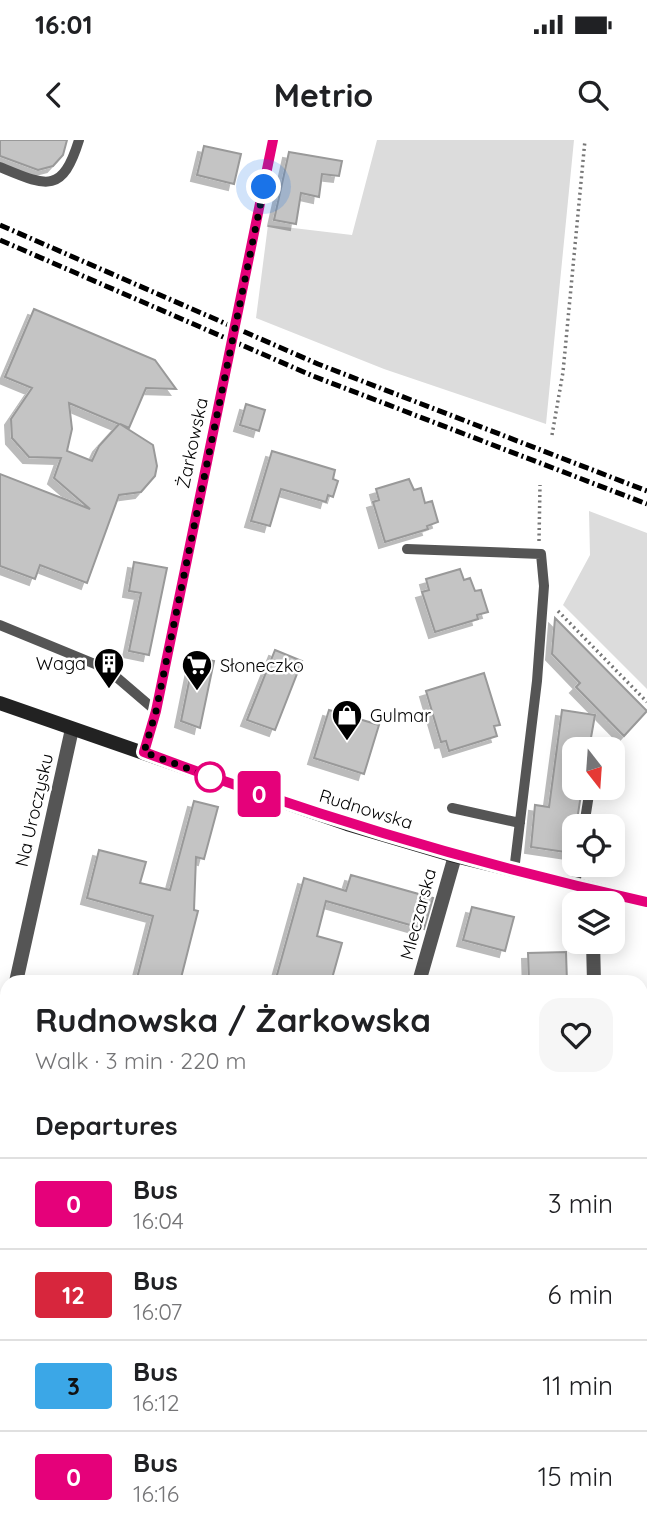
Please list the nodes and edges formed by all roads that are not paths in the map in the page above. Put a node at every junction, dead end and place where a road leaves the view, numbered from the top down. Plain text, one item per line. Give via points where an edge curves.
1 (79, 140) edge
2 (273, 140) edge
3 (0, 167) edge
4 (407, 549) dead end
5 (0, 625) edge
6 (0, 703) edge
7 (156, 711) junction
8 (72, 729) junction
9 (144, 752) junction
10 (452, 808) dead end
11 (520, 824) junction
12 (454, 856) junction
13 (514, 871) junction
14 (576, 877) edge
15 (575, 886) junction
16 (583, 891) edge
17 (625, 900) edge
18 (647, 902) edge
19 (593, 954) edge
20 (18, 975) edge
21 (421, 975) edge
22 (594, 975) edge

1 - 3 lane via 71,166 57,179 35,181
2 - 7 street, Żarkowska
4 - 11 lane via 541,554 543,595
5 - 7 lane via 107,669
6 - 8 main road, Rudnowska
7 - 9 street, Żarkowska
8 - 9 main road, Rudnowska
8 - 20 street, Na Uroczysku
9 - 12 main road, Rudnowska via 347,824
10 - 11 lane
11 - 13 lane
12 - 13 main road, Rudnowska
12 - 21 street, Mleczarska
13 - 15 main road, Rudnowska
14 - 15 lane
15 - 16 main road, Rudnowska
17 - 18 main road, Rudnowska
19 - 22 street

